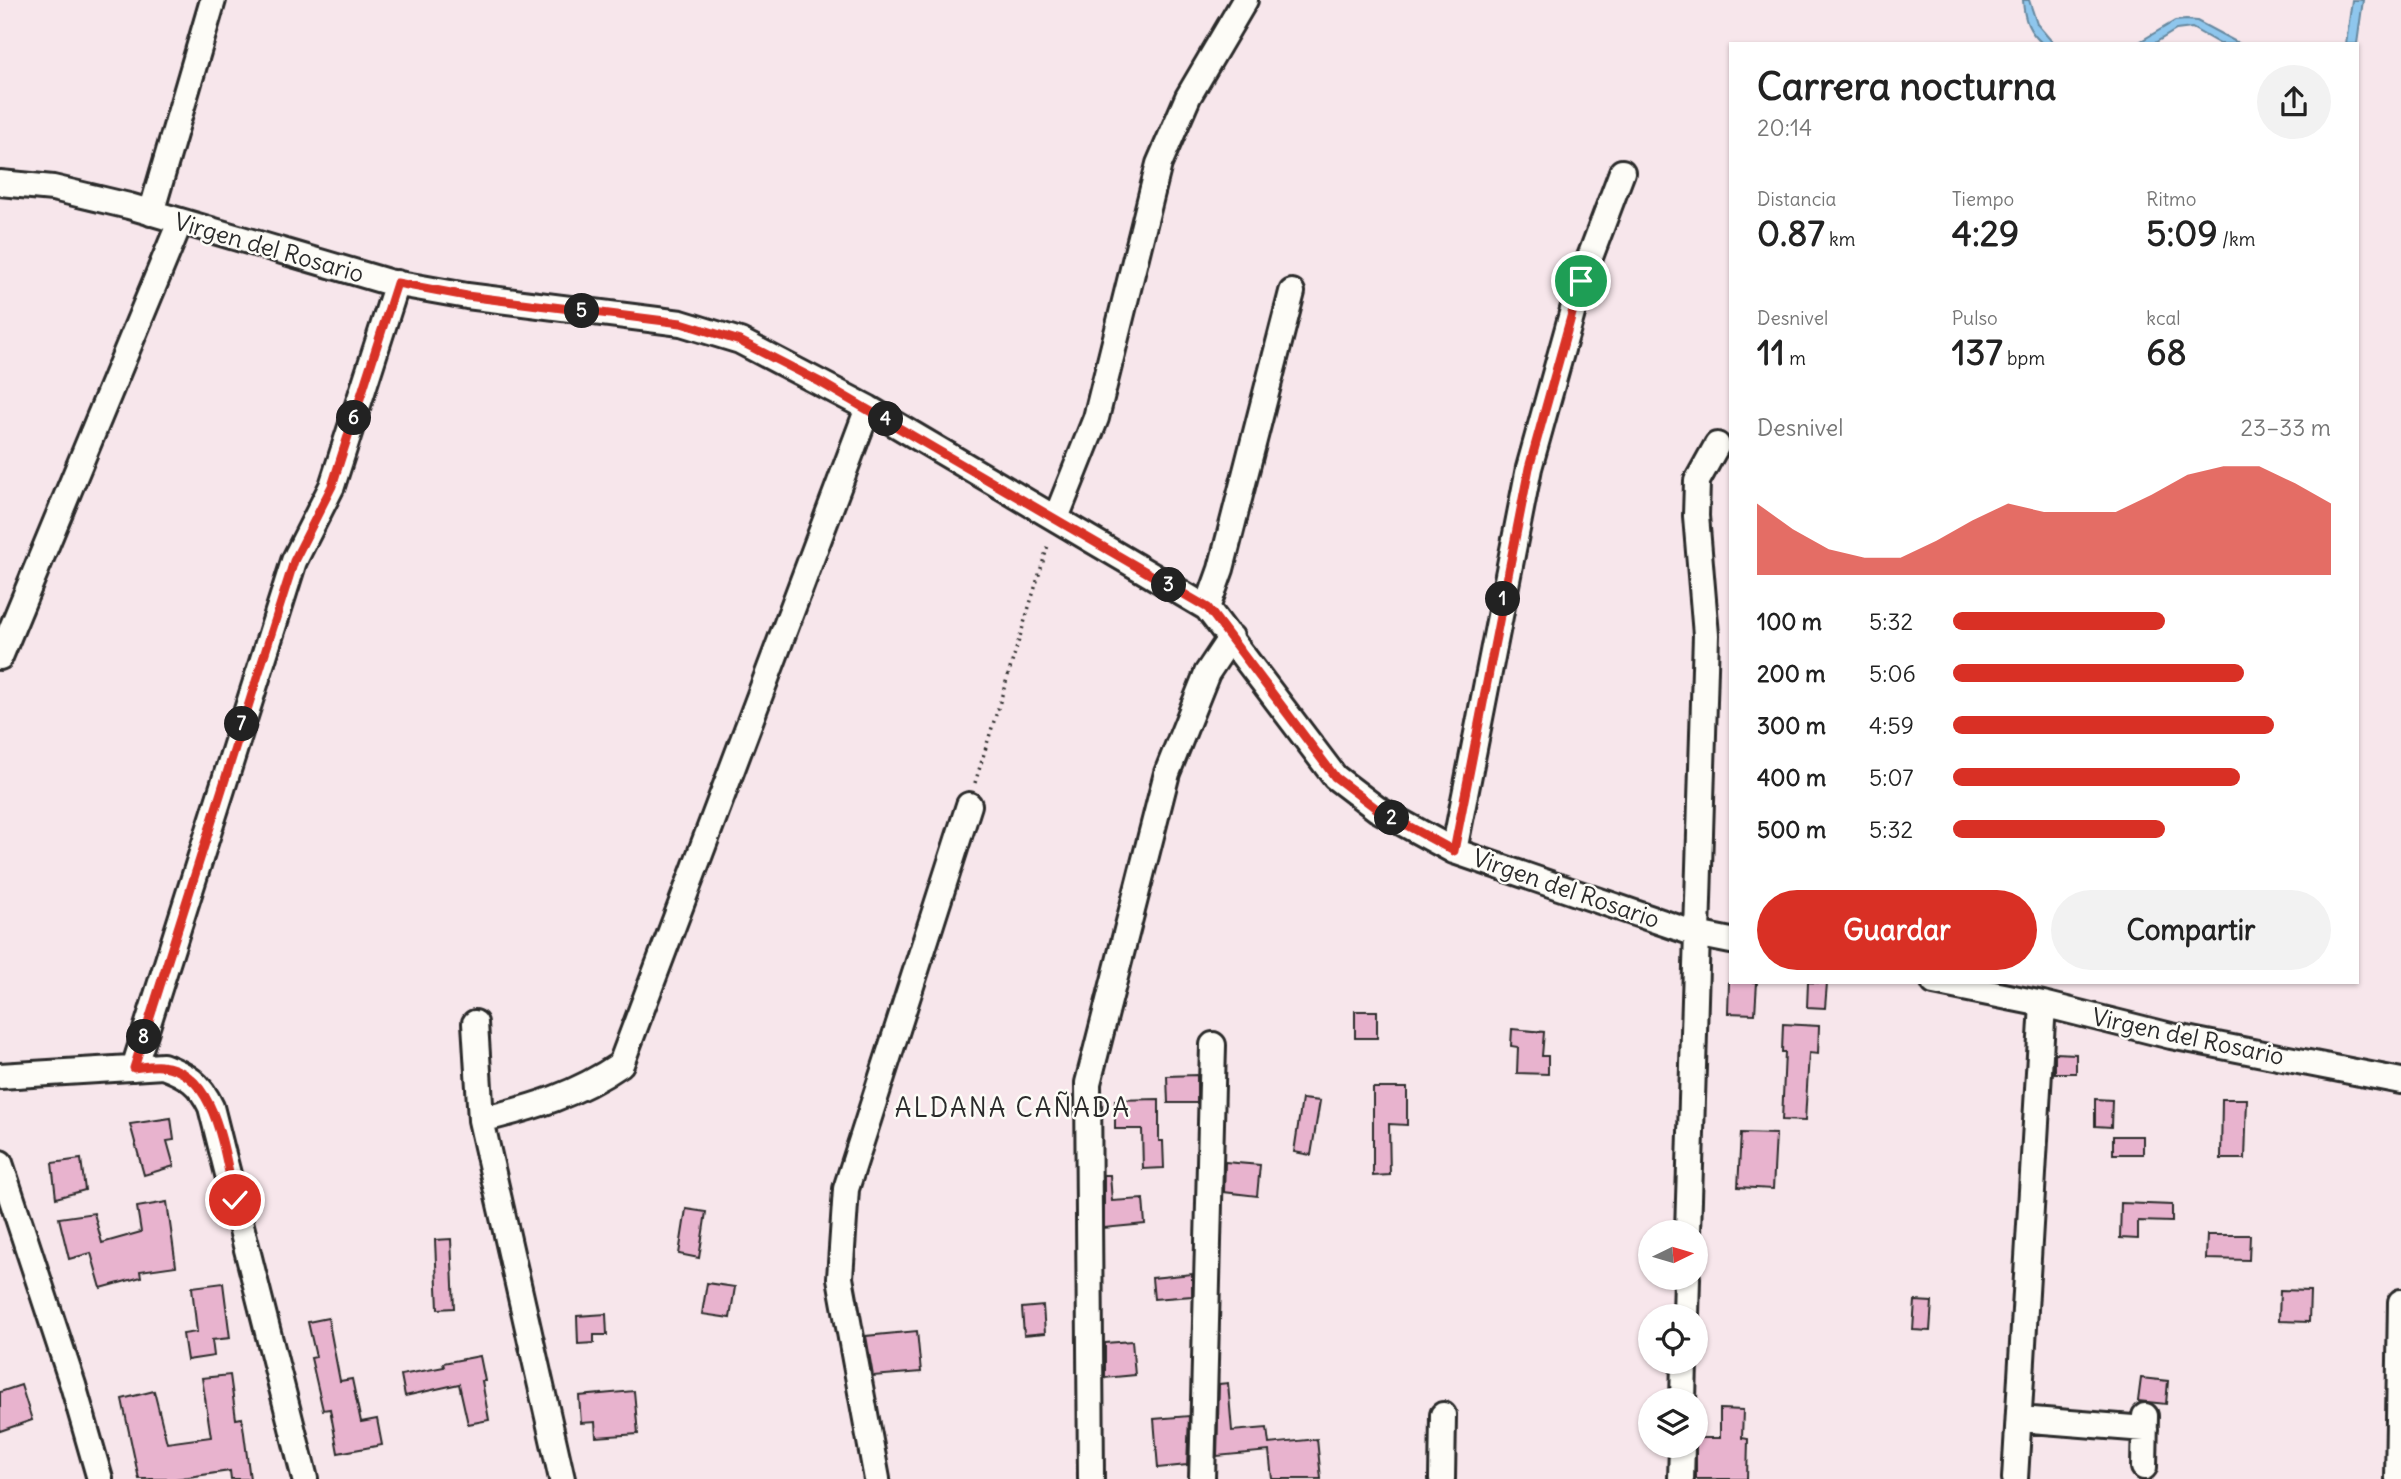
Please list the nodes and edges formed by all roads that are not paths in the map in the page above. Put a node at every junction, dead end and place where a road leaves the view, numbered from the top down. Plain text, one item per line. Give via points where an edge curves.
1 (214, 0) edge
2 (1245, 0) edge
3 (1622, 172) dead end
4 (0, 183) edge
5 (151, 213) junction
6 (180, 222) junction
7 (397, 283) junction
8 (1292, 292) dead end
9 (868, 408) junction
10 (1717, 445) dead end
11 (1056, 518) junction
12 (1208, 608) junction
13 (1231, 637) junction
14 (0, 657) edge
15 (969, 805) road end
16 (1454, 851) junction
17 (1696, 934) junction
18 (1729, 941) edge
19 (1944, 984) edge
20 (2043, 1004) junction
21 (475, 1023) dead end
22 (1213, 1045) dead end
23 (134, 1068) junction
24 (0, 1076) edge
25 (2401, 1081) edge
26 (481, 1119) junction
27 (0, 1163) edge
28 (1688, 1220) edge
29 (2401, 1302) edge
30 (1443, 1415) dead end
31 (2019, 1419) junction
32 (1682, 1458) edge
33 (2144, 1467) dead end
34 (100, 1479) edge
35 (305, 1479) edge
36 (562, 1479) edge
37 (877, 1479) edge
38 (1091, 1479) edge
39 (1202, 1479) edge
40 (1442, 1479) edge
41 (1681, 1479) edge
42 (2015, 1479) edge
43 (2398, 1479) edge

1 - 5 street
2 - 11 street via 1188,97 1159,164 1097,418
3 - 16 street via 1581,281 1529,468
4 - 5 street, Virgen del Rosario via 53,188
5 - 6 street, Virgen del Rosario
6 - 7 street, Virgen del Rosario
6 - 14 street
7 - 9 street, Virgen del Rosario via 681,323 740,341
7 - 23 street via 332,486 294,561
8 - 12 street
9 - 11 street, Virgen del Rosario
9 - 26 street via 621,1064 592,1084 541,1105
10 - 17 street via 1698,481 1696,516 1706,635
11 - 12 street, Virgen del Rosario
12 - 13 street, Virgen del Rosario
13 - 16 street, Virgen del Rosario via 1335,777 1377,809
13 - 38 street via 1207,673 1167,773 1088,1083
15 - 37 street via 846,1189 839,1278
16 - 17 street, Virgen del Rosario
17 - 18 street, Virgen del Rosario
17 - 28 street
19 - 20 street, Virgen del Rosario
20 - 25 street, Virgen del Rosario via 2171,1036
20 - 31 street
21 - 26 street
22 - 39 street
23 - 24 street
23 - 35 street via 163,1066 188,1075 204,1091 211,1107
26 - 36 street
27 - 34 street
29 - 43 street
30 - 40 street
31 - 33 street via 2145,1423
31 - 42 street
32 - 41 street

